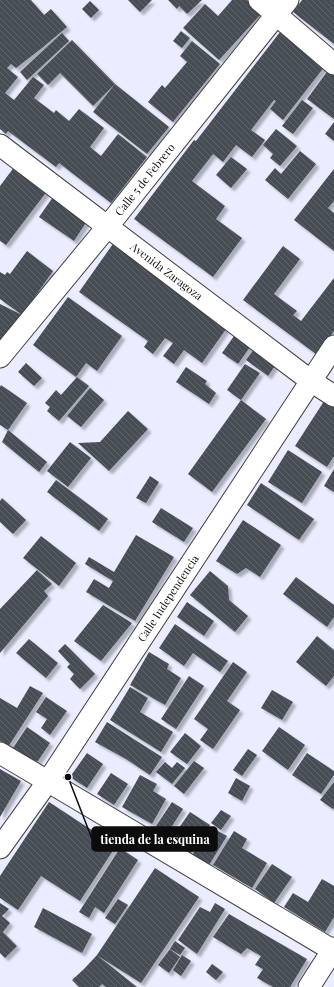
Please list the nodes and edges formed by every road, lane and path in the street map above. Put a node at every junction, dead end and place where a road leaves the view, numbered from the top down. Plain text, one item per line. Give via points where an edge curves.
1 (259, 0) edge
2 (282, 8) edge
3 (334, 64) edge
4 (0, 145) edge
5 (108, 226) junction
6 (334, 346) edge
7 (0, 357) edge
8 (311, 381) junction
9 (334, 396) edge
10 (0, 753) edge
11 (48, 781) junction
12 (0, 848) edge
13 (334, 950) edge
14 (309, 987) edge

1 - 2 street
2 - 3 street
2 - 5 street, Calle 5 de Febrero
4 - 5 street, Avenida Zaragoza
5 - 7 street, Calle 5 de Febrero
5 - 8 street, Avenida Zaragoza
6 - 8 street, Calle Independencia
8 - 9 street, Avenida Zaragoza
8 - 11 street, Calle Independencia
10 - 11 street
11 - 12 street, Calle Independencia
11 - 13 street
13 - 14 street

